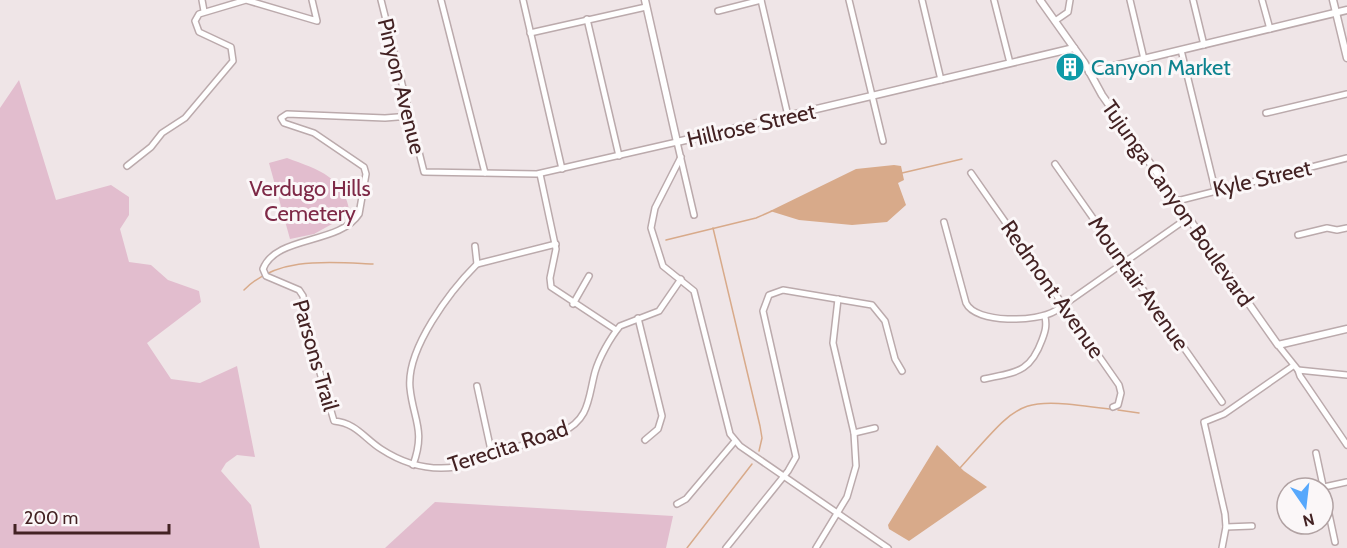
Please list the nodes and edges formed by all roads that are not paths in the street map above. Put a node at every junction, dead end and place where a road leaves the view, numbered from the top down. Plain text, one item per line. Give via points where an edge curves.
1 (202, 0) edge
2 (246, 0) edge
3 (312, 0) edge
4 (381, 0) edge
5 (441, 0) edge
6 (523, 0) edge
7 (761, 0) edge
8 (849, 0) edge
9 (922, 0) edge
10 (994, 0) edge
11 (1040, 0) edge
12 (1071, 0) edge
13 (1130, 0) edge
14 (1193, 0) edge
15 (1262, 0) edge
16 (1333, 0) edge
17 (645, 3) edge
18 (204, 10) junction
19 (1347, 10) edge
20 (718, 11) dead end
21 (1336, 13) junction
22 (587, 19) junction
23 (1055, 21) junction
24 (1270, 28) junction
25 (530, 33) junction
26 (1204, 45) junction
27 (1074, 48) junction
28 (1181, 50) junction
29 (1347, 57) edge
30 (1144, 59) junction
31 (1010, 63) junction
32 (1089, 72) junction
33 (941, 80) junction
34 (1347, 94) edge
35 (872, 96) junction
36 (1266, 113) dead end
37 (410, 116) junction
38 (788, 116) junction
39 (883, 141) dead end
40 (677, 142) junction
41 (619, 156) junction
42 (681, 157) junction
43 (1347, 158) edge
44 (1055, 164) dead end
45 (127, 166) dead end
46 (562, 169) junction
47 (424, 172) joint
48 (971, 172) dead end
49 (485, 173) junction
50 (540, 174) junction
51 (1215, 189) junction
52 (1177, 201) junction
53 (694, 215) dead end
54 (1189, 217) junction
55 (944, 222) dead end
56 (1347, 228) edge
57 (1298, 236) dead end
58 (556, 244) junction
59 (474, 246) dead end
60 (1125, 263) junction
61 (477, 264) junction
62 (589, 276) dead end
63 (681, 279) junction
64 (838, 299) junction
65 (573, 304) junction
66 (1064, 304) junction
67 (1045, 317) junction
68 (638, 318) junction
69 (1347, 329) edge
70 (616, 330) junction
71 (1278, 345) junction
72 (1296, 368) junction
73 (902, 371) dead end
74 (1347, 375) edge
75 (984, 380) dead end
76 (477, 386) dead end
77 (1222, 402) dead end
78 (1113, 407) dead end
79 (334, 421) joint
80 (875, 428) dead end
81 (854, 433) junction
82 (645, 440) dead end
83 (735, 441) junction
84 (1347, 445) edge
85 (1316, 453) dead end
86 (492, 455) junction
87 (414, 465) junction
88 (1321, 476) edge
89 (784, 477) junction
90 (677, 504) dead end
91 (839, 514) junction
92 (1252, 526) dead end
93 (1226, 527) junction
94 (1334, 536) edge
95 (1335, 542) dead end
96 (726, 548) edge
97 (816, 548) edge
98 (888, 548) edge
99 (1222, 548) edge

1 - 18 street
2 - 3 street via 316,21
2 - 18 street
4 - 37 street, Pinyon Avenue
5 - 49 street
6 - 25 street
7 - 20 street
7 - 38 street
8 - 35 street
9 - 33 street
10 - 31 street
11 - 23 street, Tujunga Canyon Boulevard
12 - 23 street via 1068,12
13 - 30 street
14 - 26 street
15 - 24 street
16 - 21 street
17 - 22 street
17 - 40 street
18 - 45 street via 196,18 197,28 206,37 229,45 234,52 233,61 185,118 162,133
19 - 21 street
21 - 24 street
21 - 29 street
22 - 25 street
22 - 41 street
23 - 27 street, Tujunga Canyon Boulevard
24 - 26 street
25 - 46 street
26 - 28 street
27 - 31 street, Hillrose Street
27 - 32 street, Tujunga Canyon Boulevard
28 - 30 street
28 - 51 street
30 - 32 street
31 - 33 street, Hillrose Street
32 - 52 street, Tujunga Canyon Boulevard
33 - 35 street, Hillrose Street
34 - 36 street
35 - 38 street, Hillrose Street
35 - 39 street
37 - 47 street, Pinyon Avenue
37 - 79 street, Parsons Trail via 295,114 281,118 284,123 306,128 324,138 364,167 366,174 356,219 325,237 276,253 263,269 266,276 303,296 309,334
38 - 40 street, Hillrose Street
40 - 41 street, Hillrose Street
40 - 42 street
41 - 46 street, Hillrose Street
42 - 53 street
42 - 63 street via 655,208 651,225 660,262
43 - 51 street, Kyle Street
44 - 60 street, Mountair Avenue
46 - 50 street, Hillrose Street
47 - 49 street, Hillrose Street
48 - 66 street, Redmont Avenue
49 - 50 street, Hillrose Street
50 - 58 street
51 - 52 street, Kyle Street
52 - 54 street, Tujunga Canyon Boulevard
54 - 60 street, Kyle Street
54 - 71 street, Tujunga Canyon Boulevard
55 - 67 street via 971,311 986,317
56 - 57 street via 1327,228
58 - 61 street
58 - 65 street via 549,283 553,291
59 - 61 street
60 - 66 street, Kyle Street
60 - 77 street, Mountair Avenue
61 - 87 street via 415,350 410,389 420,437
62 - 65 street
63 - 68 street via 659,311
63 - 83 street via 696,296 726,425
64 - 73 street via 867,304 880,314
64 - 81 street via 833,343
64 - 89 street via 783,290 769,295 763,311 796,453
65 - 70 street
66 - 67 street, Kyle Street
66 - 78 street, Redmont Avenue via 1120,387 1118,405
67 - 75 street via 1044,334 1029,365
68 - 70 street via 624,322
68 - 82 street via 662,416 658,429
69 - 71 street
70 - 86 street, Terecita Road via 595,371 590,403 578,422 562,432
71 - 72 street
72 - 74 street
72 - 84 street
72 - 93 street via 1224,414 1204,422
76 - 86 street
79 - 87 street, Terecita Road via 351,425 381,449
80 - 81 street
81 - 91 street via 854,477
83 - 89 street
83 - 90 street via 686,499
85 - 88 street
86 - 87 street, Terecita Road via 445,468
89 - 91 street
89 - 96 street
91 - 97 street
91 - 98 street
92 - 93 street
93 - 99 street
94 - 95 street

